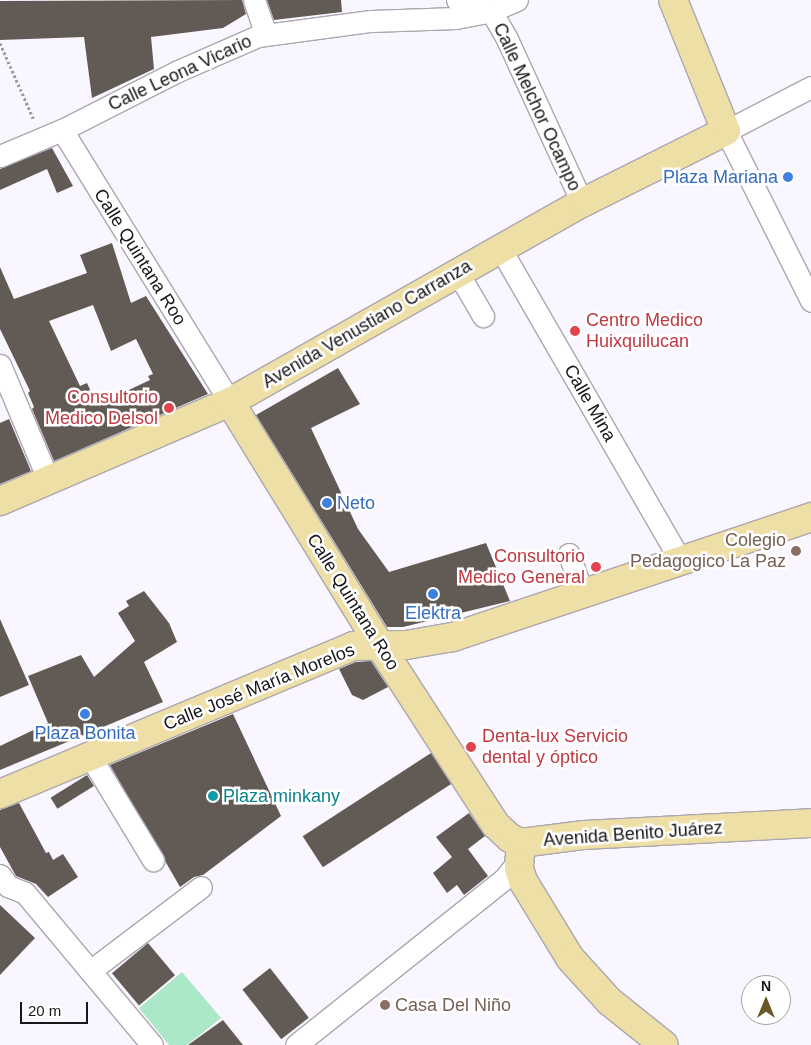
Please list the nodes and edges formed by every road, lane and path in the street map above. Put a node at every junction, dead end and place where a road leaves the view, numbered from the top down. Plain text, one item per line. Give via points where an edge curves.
1 (254, 0) edge
2 (457, 0) edge
3 (517, 0) edge
4 (673, 0) edge
5 (491, 11) junction
6 (266, 34) junction
7 (0, 43) edge
8 (811, 87) edge
9 (62, 130) junction
10 (726, 131) junction
11 (42, 136) junction
12 (0, 156) edge
13 (582, 203) junction
14 (500, 248) junction
15 (458, 273) junction
16 (811, 301) edge
17 (483, 316) dead end
18 (0, 365) edge
19 (230, 402) junction
20 (48, 479) junction
21 (0, 500) edge
22 (811, 517) edge
23 (569, 554) dead end
24 (679, 558) junction
25 (582, 592) junction
26 (380, 646) junction
27 (90, 756) junction
28 (0, 794) edge
29 (811, 823) edge
30 (522, 843) junction
31 (153, 860) dead end
32 (0, 875) edge
33 (201, 887) dead end
34 (152, 910) dead end
35 (87, 966) junction
36 (152, 1045) edge
37 (296, 1045) edge
38 (664, 1045) edge

1 - 6 street
2 - 5 street
3 - 5 street, Calle Leona Vicario
4 - 10 main road
5 - 6 street, Calle Leona Vicario via 456,18 371,21
5 - 13 street, Calle Melchor Ocampo
6 - 9 street, Calle Leona Vicario via 178,71
7 - 11 path
8 - 10 street
9 - 11 street, Calle Leona Vicario
9 - 19 street, Calle Quintana Roo
10 - 13 main road, Avenida Venustiano Carranza
10 - 16 street
11 - 12 street, Calle Leona Vicario
13 - 14 main road, Avenida Venustiano Carranza
14 - 15 main road, Avenida Venustiano Carranza
14 - 24 street, Calle Mina
15 - 17 street
15 - 19 main road, Avenida Venustiano Carranza
18 - 20 street
19 - 20 main road, Avenida Venustiano Carranza
19 - 26 main road, Calle Quintana Roo
20 - 21 main road, Avenida Venustiano Carranza
22 - 24 main road, Calle José María Morelos
23 - 25 street
24 - 25 main road, Calle José María Morelos
25 - 26 main road, Calle José María Morelos via 453,637 425,643
26 - 27 main road, Calle José María Morelos via 353,646
26 - 30 main road, Calle Quintana Roo via 496,826
27 - 28 main road, Calle José María Morelos
27 - 31 street
29 - 30 main road, Avenida Benito Juárez via 584,835
30 - 37 street, Avenida Benito Juárez via 515,865 506,878
30 - 38 main road via 519,868 522,881 570,958 610,1001
32 - 35 street via 8,886 25,893
33 - 35 street
34 - 35 street
35 - 36 street

